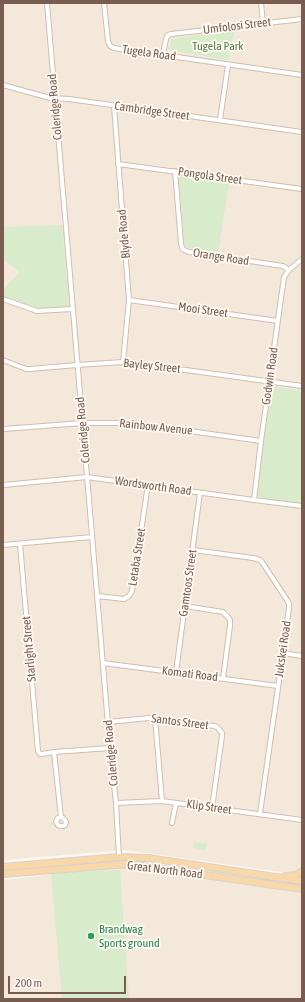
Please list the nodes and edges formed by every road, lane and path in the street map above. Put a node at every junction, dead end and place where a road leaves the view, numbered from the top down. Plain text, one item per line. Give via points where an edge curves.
1 (47, 3) edge
2 (104, 3) edge
3 (261, 3) edge
4 (302, 19) edge
5 (263, 22) junction
6 (162, 54) junction
7 (228, 65) junction
8 (302, 75) edge
9 (3, 85) edge
10 (54, 98) junction
11 (114, 106) junction
12 (220, 120) junction
13 (302, 132) edge
14 (118, 164) junction
15 (175, 171) junction
16 (302, 189) edge
17 (302, 259) edge
18 (289, 270) junction
19 (3, 299) edge
20 (129, 300) junction
21 (72, 309) junction
22 (278, 321) junction
23 (3, 360) edge
24 (123, 362) junction
25 (77, 365) junction
26 (270, 382) junction
27 (302, 386) edge
28 (83, 423) junction
29 (3, 429) edge
30 (261, 441) junction
31 (87, 477) junction
32 (3, 485) edge
33 (148, 485) junction
34 (200, 493) junction
35 (254, 500) junction
36 (302, 506) edge
37 (92, 537) junction
38 (20, 544) junction
39 (3, 545) edge
40 (193, 550) junction
41 (97, 596) junction
42 (185, 606) junction
43 (283, 653) junction
44 (302, 656) edge
45 (103, 663) junction
46 (176, 672) junction
47 (223, 678) junction
48 (278, 686) junction
49 (155, 718) junction
50 (108, 722) junction
51 (110, 748) junction
52 (54, 752) junction
53 (162, 800) junction
54 (176, 802) junction
55 (116, 803) junction
56 (212, 808) junction
57 (260, 814) junction
58 (61, 817) dead end
59 (302, 820) edge
60 (172, 823) dead end
61 (119, 857) junction
62 (3, 867) edge
63 (302, 870) edge
64 (5, 874) edge
65 (270, 876) junction
66 (302, 880) edge
67 (289, 887) junction
68 (302, 889) edge
69 (302, 895) edge

1 - 10 street, Coleridge Road
2 - 6 street, Tugela Road via 110,46
3 - 5 street
4 - 5 street, Umfolosi Street
5 - 6 street, Umfolosi Street via 171,34 166,37
6 - 7 street, Tugela Road
7 - 8 street, Tugela Road
7 - 12 street
9 - 10 street, Cambridge Street
10 - 11 street, Cambridge Street
10 - 21 street, Coleridge Road
11 - 12 street, Cambridge Street
11 - 14 street, Blyde Road
12 - 13 street, Cambridge Street
14 - 15 street, Pongola Street
14 - 20 street, Blyde Road
15 - 16 street, Pongola Street
15 - 18 street, Orange Road via 181,243 184,250 283,266
17 - 18 street
18 - 22 street, Godwin Road via 284,277
19 - 21 street via 37,311
20 - 22 street, Mooi Street
20 - 24 street, Blyde Road
21 - 25 street, Coleridge Road
22 - 26 street, Godwin Road
23 - 25 street, Bayley Street via 30,370
24 - 25 street, Bayley Street
24 - 26 street, Bayley Street
25 - 28 street, Coleridge Road
26 - 27 street, Bayley Street
26 - 30 street, Godwin Road
28 - 29 street, Rainbow Avenue
28 - 30 street, Rainbow Avenue via 136,423
28 - 31 street, Coleridge Road
30 - 35 street, Godwin Road
31 - 32 street, Wordsworth Road
31 - 33 street, Wordsworth Road
31 - 37 street, Coleridge Road
33 - 34 street, Wordsworth Road
33 - 41 street, Letaba Street via 132,591 124,599
34 - 35 street, Wordsworth Road
34 - 40 street, Gamtoos Street
35 - 36 street, Wordsworth Road
37 - 38 street
37 - 41 street, Coleridge Road
38 - 39 street
38 - 52 street, Starlight Street via 37,746 40,754
40 - 42 street, Gamtoos Street
40 - 43 street, Jukskei Road via 254,558 262,562 289,604
41 - 45 street, Coleridge Road
42 - 46 street, Gamtoos Street
42 - 47 street via 223,612 230,620
43 - 44 street
43 - 48 street, Jukskei Road
45 - 46 street, Komati Road
45 - 50 street, Coleridge Road
46 - 47 street, Komati Road
47 - 48 street, Komati Road
48 - 57 street, Jukskei Road
49 - 50 street, Santos Street
49 - 53 street
49 - 56 street, Santos Street via 215,726 220,730 222,736
50 - 51 street, Coleridge Road
51 - 52 street
51 - 55 street, Coleridge Road
52 - 58 street
53 - 54 street, Klip Street
53 - 55 street, Klip Street
54 - 56 street, Klip Street
54 - 60 street
55 - 61 street, Coleridge Road
56 - 57 street, Klip Street
57 - 59 street, Klip Street
61 - 62 main road, Great North Road
61 - 65 main road, Great North Road via 148,858
63 - 65 main road via 296,875
64 - 67 main road, Great North Road via 128,864
65 - 66 main road, Great North Road
67 - 68 main road, Great North Road
67 - 69 main road

